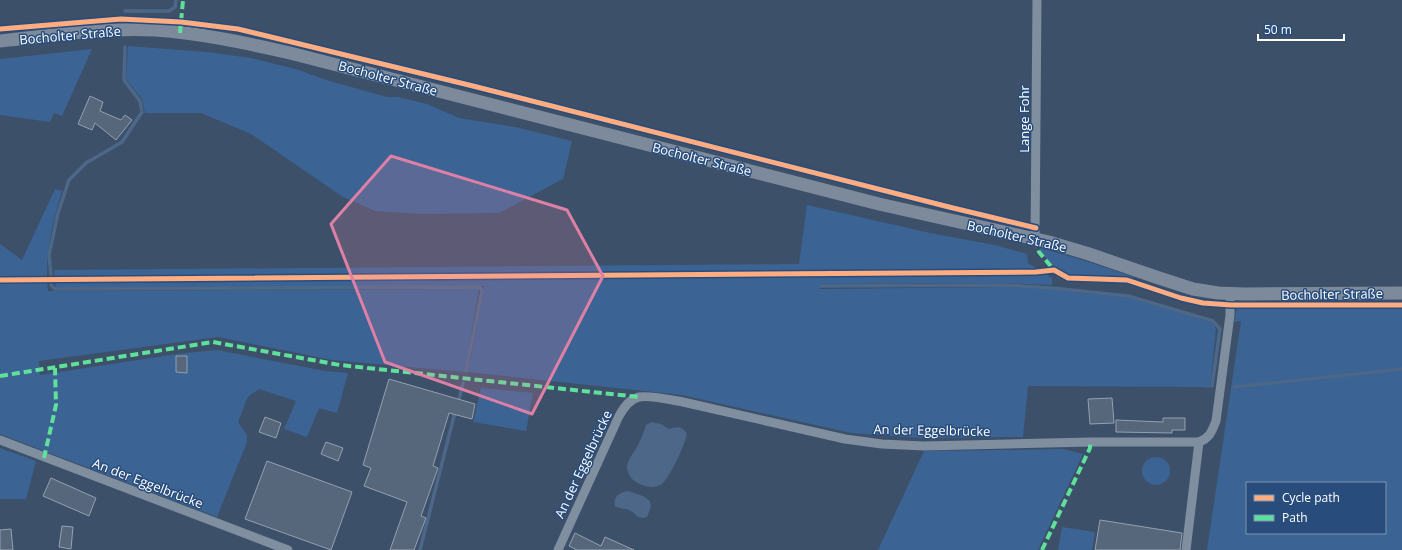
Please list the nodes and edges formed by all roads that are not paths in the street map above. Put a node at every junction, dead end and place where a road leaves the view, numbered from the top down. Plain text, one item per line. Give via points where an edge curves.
1 (1037, 0) edge
2 (0, 41) edge
3 (1035, 239) junction
4 (1402, 293) edge
5 (1230, 294) junction
6 (0, 440) edge
7 (1200, 442) junction
8 (288, 550) edge
9 (558, 550) edge
10 (1186, 550) edge

1 - 3 street, Lange Fohr
2 - 3 main road, Bocholter Straße via 155,30 244,42 893,208
3 - 5 main road, Bocholter Straße via 1089,254 1182,286
4 - 5 main road, Bocholter Straße
5 - 7 street via 1230,315 1216,421 1207,439
6 - 8 street, An der Eggelbrücke
7 - 9 street, An der Eggelbrücke via 924,446 882,444 845,439 683,402 639,397 627,404 619,416
7 - 10 street

